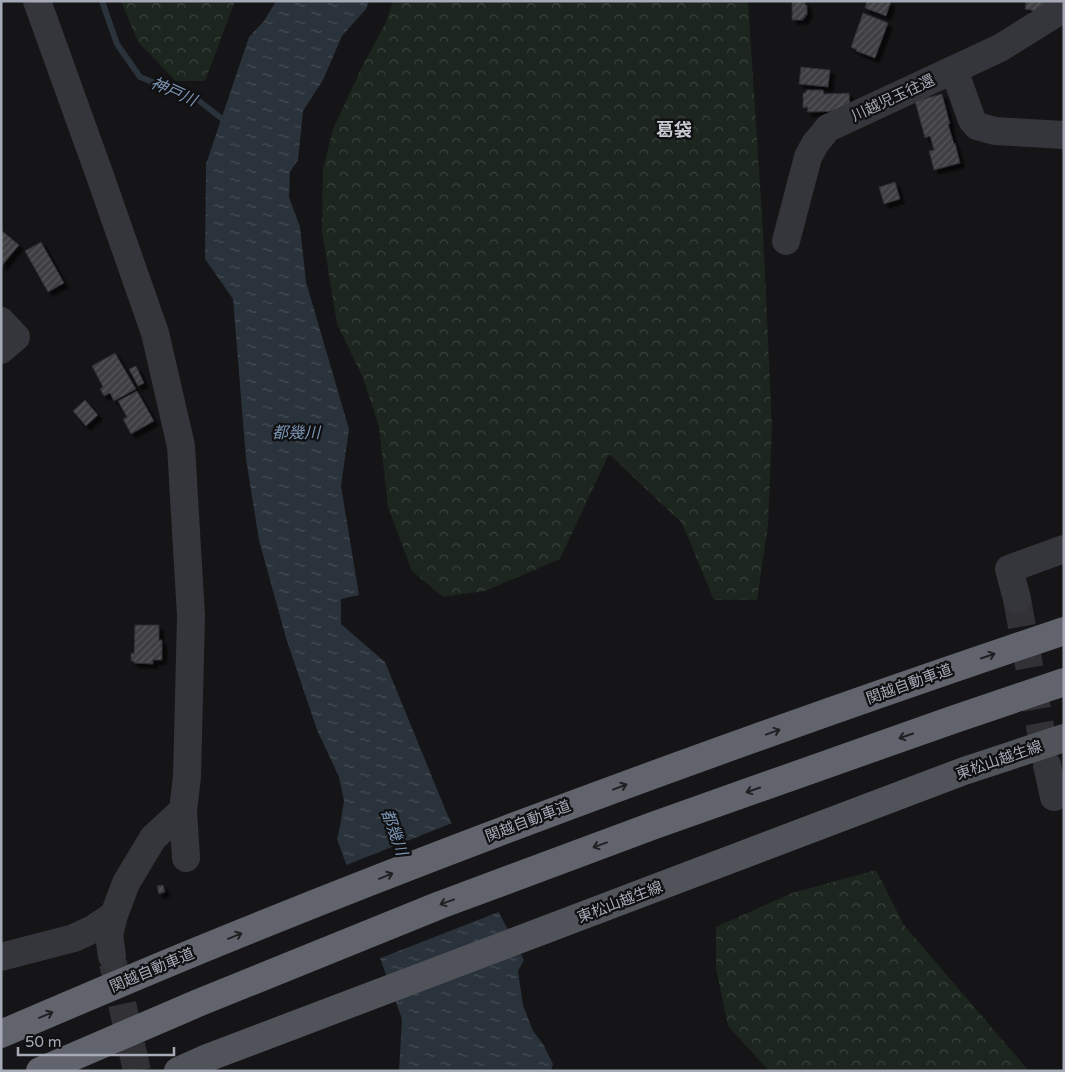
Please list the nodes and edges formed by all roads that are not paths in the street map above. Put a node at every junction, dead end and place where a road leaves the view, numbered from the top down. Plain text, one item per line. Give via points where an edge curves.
1 (37, 1) edge
2 (1064, 8) edge
3 (954, 70) junction
4 (1064, 135) edge
5 (786, 241) dead end
6 (1, 321) edge
7 (1, 350) edge
8 (1064, 549) edge
9 (1017, 598) tunnel mouth
10 (1064, 631) edge
11 (1064, 682) edge
12 (1064, 738) edge
13 (1047, 765) tunnel mouth
14 (1054, 797) dead end
15 (183, 810) junction
16 (186, 858) dead end
17 (114, 915) junction
18 (112, 956) tunnel mouth
19 (1, 957) edge
20 (1, 1034) edge
21 (40, 1071) edge
22 (178, 1071) edge

1 - 15 street via 155,333 181,446 191,616 187,777
2 - 3 street, 川越児玉往還 via 1000,48
3 - 4 street via 977,126 995,131
3 - 5 street, 川越児玉往還 via 828,128 808,157
6 - 7 street via 16,337
8 - 9 street via 1009,569
20 -> 10 highway, 関越自動車道 via 190,954 429,859 648,777
11 -> 21 highway via 664,821 440,904
12 - 22 main road, 東松山越生線 via 964,772
13 - 14 street
15 - 16 street
15 - 17 street via 153,838 126,883
17 - 18 street via 109,935
17 - 19 street via 74,938

